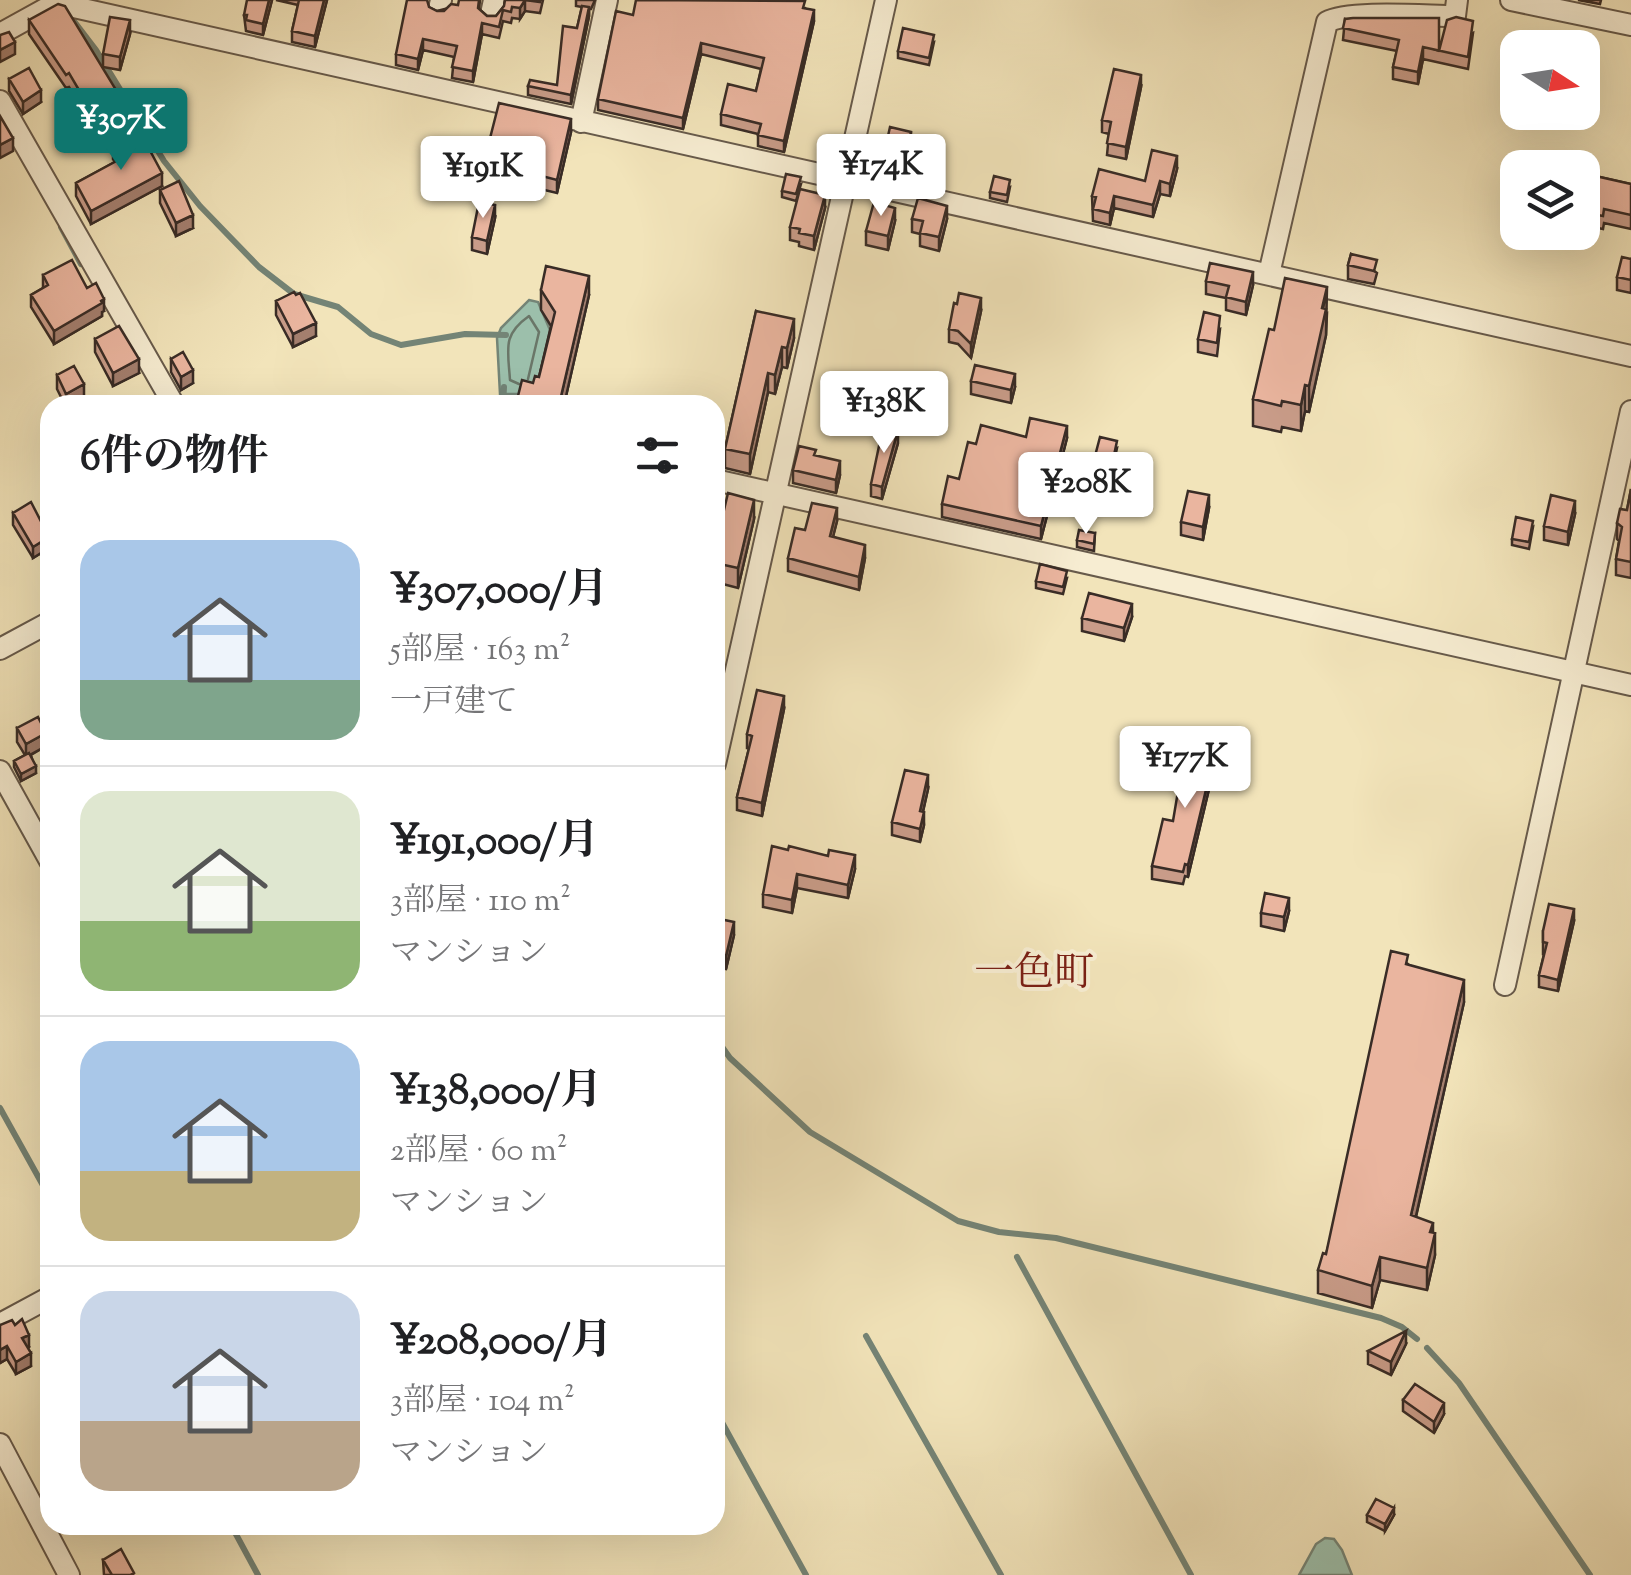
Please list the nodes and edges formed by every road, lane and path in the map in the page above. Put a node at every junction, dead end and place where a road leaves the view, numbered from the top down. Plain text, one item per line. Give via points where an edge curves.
1 (607, 0) edge
2 (886, 0) edge
3 (1456, 0) edge
4 (1511, 0) edge
5 (1360, 8) edge
6 (1631, 25) edge
7 (0, 34) edge
8 (0, 101) edge
9 (581, 122) junction
10 (846, 182) junction
11 (1269, 274) junction
12 (1631, 356) edge
13 (168, 395) edge
14 (1631, 410) edge
15 (725, 482) edge
16 (774, 494) junction
17 (40, 628) edge
18 (0, 650) edge
19 (1573, 672) junction
20 (1631, 685) edge
21 (725, 718) edge
22 (0, 771) edge
23 (40, 843) edge
24 (1505, 985) dead end
25 (40, 1302) edge
26 (0, 1324) edge
27 (0, 1444) edge
28 (40, 1519) edge
29 (49, 1535) edge
30 (70, 1575) edge

1 - 9 street
2 - 10 street
3 - 5 street via 1456,16
4 - 6 street
5 - 11 street via 1326,22
7 - 9 street via 56,3
8 - 13 street
9 - 10 street
10 - 11 street
10 - 16 street
11 - 12 street
14 - 19 street
15 - 16 street
16 - 19 street
16 - 21 street
17 - 18 street
19 - 20 street
19 - 24 street
22 - 23 street
25 - 26 street
27 - 28 street
29 - 30 street

